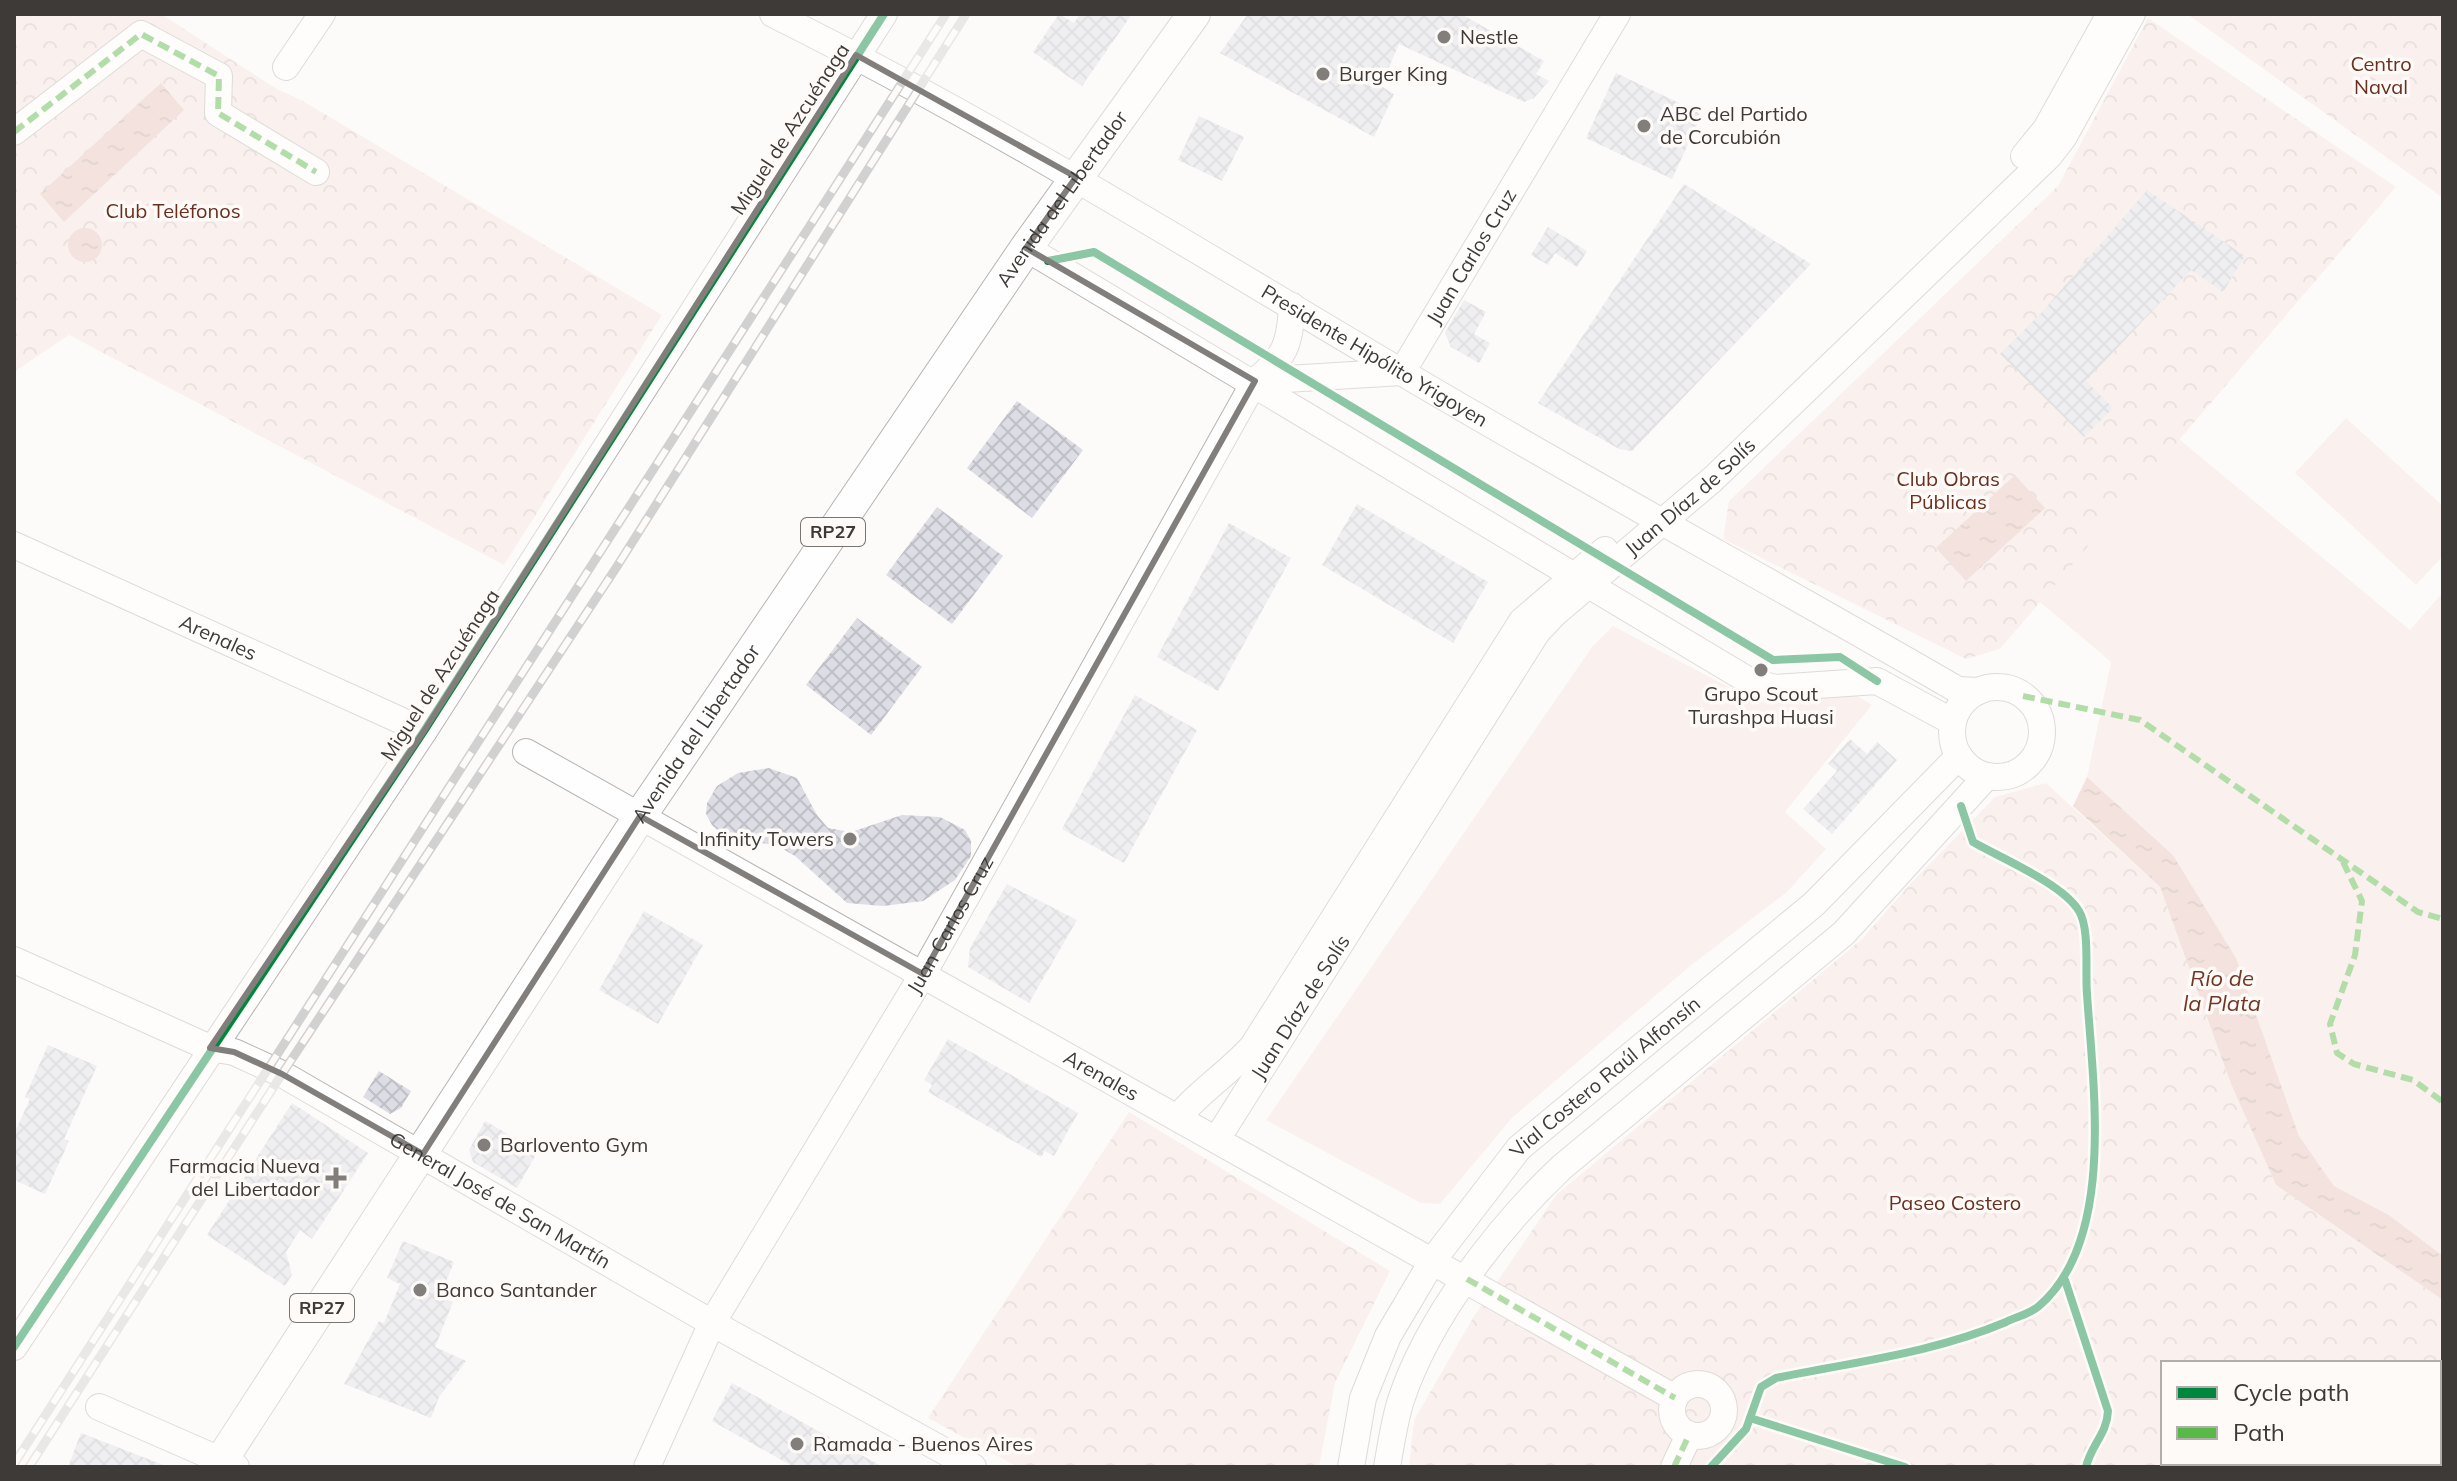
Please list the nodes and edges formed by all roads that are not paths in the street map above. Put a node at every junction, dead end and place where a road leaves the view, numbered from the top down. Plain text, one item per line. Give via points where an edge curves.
1 (322, 14) edge
2 (773, 14) edge
3 (884, 14) edge
4 (1194, 14) edge
5 (1617, 14) edge
6 (2123, 15) edge
7 (856, 55) junction
8 (286, 67) dead end
9 (14, 132) edge
10 (316, 172) dead end
11 (1076, 177) junction
12 (1026, 248) junction
13 (1292, 306) junction
14 (1402, 372) junction
15 (1255, 381) junction
16 (1658, 517) junction
17 (14, 545) edge
18 (1581, 581) junction
19 (1979, 691) junction
20 (1953, 722) junction
21 (424, 731) junction
22 (526, 752) dead end
23 (1959, 756) junction
24 (1987, 776) junction
25 (640, 816) junction
26 (14, 960) edge
27 (923, 974) junction
28 (210, 1048) junction
29 (1178, 1117) junction
30 (1217, 1139) junction
31 (423, 1154) junction
32 (1433, 1260) junction
33 (1467, 1279) junction
34 (712, 1323) junction
35 (14, 1347) edge
36 (1675, 1398) junction
37 (99, 1407) dead end
38 (1689, 1435) junction
39 (225, 1465) edge
40 (647, 1467) edge
41 (973, 1467) edge
42 (1351, 1467) edge
43 (1387, 1467) edge
44 (1674, 1467) edge

1 - 8 street
2 - 7 street, Presidente Hipólito Yrigoyen
3 - 7 street, Miguel de Azcuénaga
4 - 11 main road, Avenida del Libertador / RP27
5 - 14 street, Juan Carlos Cruz
6 - 16 street, Juan Díaz de Solís via 2063,138 2049,156 1713,479
7 - 11 street, Presidente Hipólito Yrigoyen
7 - 21 street, Miguel de Azcuénaga
9 - 10 street via 141,34 219,76 218,113
11 - 12 main road, Avenida del Libertador / RP27
11 - 13 street, Presidente Hipólito Yrigoyen
12 - 15 street
12 - 25 main road, Avenida del Libertador / RP27
13 - 14 street, Presidente Hipólito Yrigoyen
13 - 15 street, Juan Carlos Cruz via 1291,333 1279,363
14 - 15 street
14 - 16 street, Presidente Hipólito Yrigoyen
15 - 18 street
15 - 27 street, Juan Carlos Cruz
16 - 18 street, Juan Díaz de Solís
16 - 19 street, Presidente Hipólito Yrigoyen via 1958,690
17 - 21 street, Arenales
18 - 20 street via 1746,679 1774,688 1877,681
18 - 29 street, Juan Díaz de Solís via 1522,621 1253,1046
18 - 30 street, Juan Díaz de Solís via 1537,632
19 - 20 street via 1958,709
19 - 24 street via 1994,687 2023,696 2034,707 2042,736 2030,764 2017,773
20 - 23 street
21 - 28 street, Miguel de Azcuénaga
22 - 25 street, Arenales
23 - 24 street
23 - 32 street, Vial Costero Raúl Alfonsín via 1814,904 1538,1129
24 - 33 street, Vial Costero Raúl Alfonsín via 1844,933 1543,1185
25 - 27 street, Arenales
25 - 31 main road, Avenida del Libertador / RP27
26 - 28 street, General José de San Martín
27 - 29 street, Arenales
27 - 34 street, Juan Carlos Cruz
28 - 31 street, General José de San Martín via 234,1052 282,1074
28 - 35 street, Miguel de Azcuénaga
29 - 30 street, Arenales
30 - 32 street, Arenales
31 - 34 street, General José de San Martín
31 - 39 main road, Avenida del Libertador / RP27
32 - 33 street, Arenales
32 - 42 street, Vial Costero Raúl Alfonsín via 1369,1380
33 - 36 street, Arenales
33 - 43 street, Vial Costero Raúl Alfonsín via 1409,1379
34 - 40 street, Juan Carlos Cruz
34 - 41 street, General José de San Martín
36 - 38 street via 1673,1420
36 - 38 street via 1681,1390 1699,1385 1722,1401 1722,1420 1716,1428
37 - 39 street
38 - 44 street

